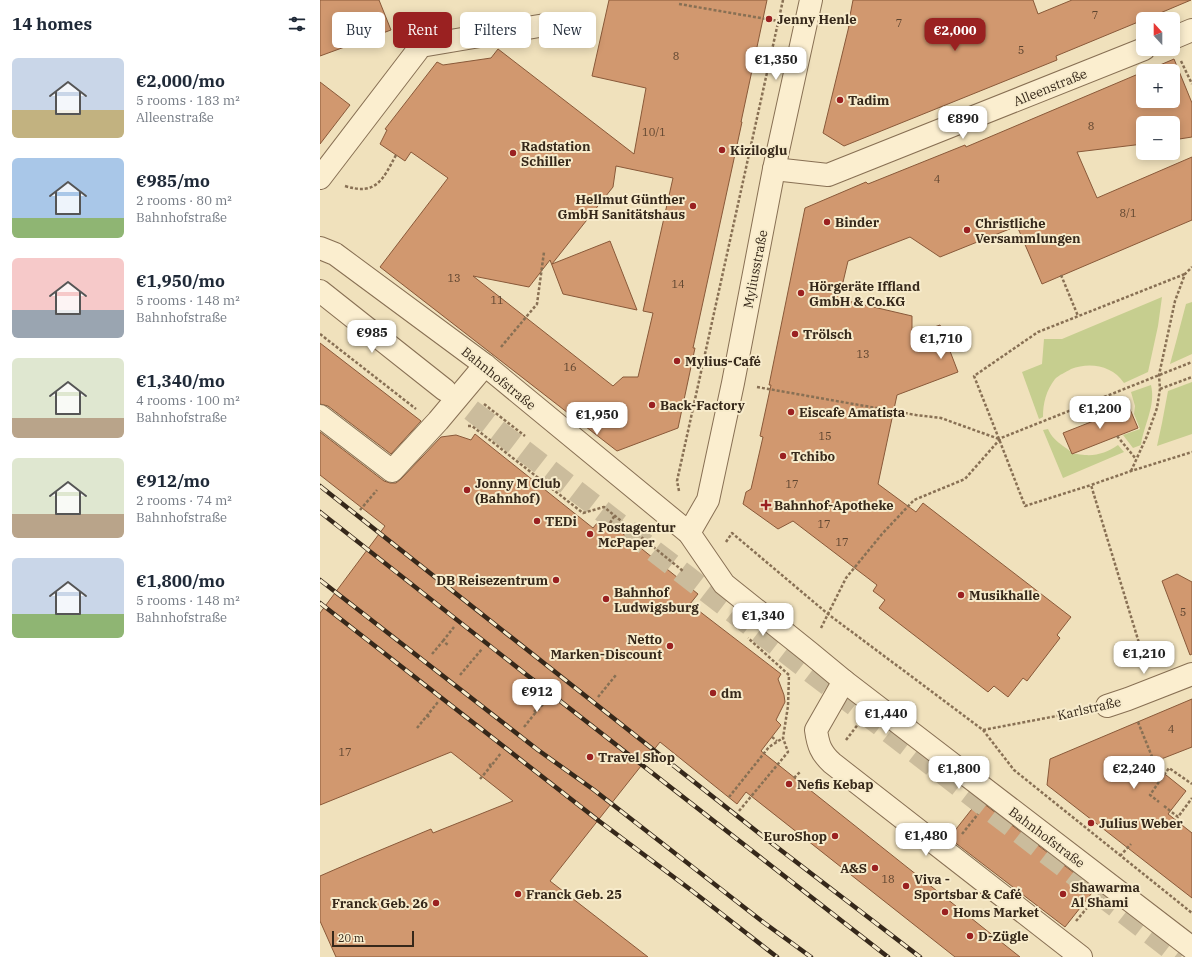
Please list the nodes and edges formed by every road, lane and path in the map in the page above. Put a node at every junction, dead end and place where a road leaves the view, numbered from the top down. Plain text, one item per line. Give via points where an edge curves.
1 (783, 0) edge
2 (811, 0) edge
3 (679, 4) dead end
4 (778, 21) junction
5 (539, 26) edge
6 (1192, 30) edge
7 (1180, 43) edge
8 (1136, 52) edge
9 (1180, 56) edge
10 (1192, 84) edge
11 (396, 155) dead end
12 (774, 169) junction
13 (322, 175) edge
14 (320, 248) edge
15 (544, 252) dead end
16 (1192, 267) edge
17 (1185, 274) junction
18 (1061, 275) dead end
19 (320, 291) edge
20 (1078, 316) junction
21 (320, 334) edge
22 (1192, 362) edge
23 (485, 365) junction
24 (1159, 375) junction
25 (1192, 377) edge
26 (733, 383) junction
27 (455, 389) junction
28 (1160, 389) junction
29 (1090, 403) junction
30 (320, 416) edge
31 (1103, 417) dead end
32 (438, 421) junction
33 (525, 436) dead end
34 (1117, 436) dead end
35 (999, 439) junction
36 (1192, 452) edge
37 (1136, 459) junction
38 (1131, 471) junction
39 (1091, 485) junction
40 (371, 496) dead end
41 (680, 496) dead end
42 (360, 510) dead end
43 (615, 515) junction
44 (610, 523) dead end
45 (689, 533) junction
46 (710, 566) junction
47 (687, 575) dead end
48 (828, 614) junction
49 (454, 627) dead end
50 (745, 636) dead end
51 (443, 641) junction
52 (448, 645) dead end
53 (482, 648) dead end
54 (809, 652) junction
55 (432, 654) dead end
56 (1192, 674) edge
57 (460, 675) dead end
58 (616, 675) dead end
59 (844, 681) junction
60 (1154, 690) junction
61 (598, 697) dead end
62 (1128, 699) junction
63 (547, 700) dead end
64 (438, 702) dead end
65 (1107, 706) joint
66 (427, 715) junction
67 (430, 718) dead end
68 (524, 727) dead end
69 (417, 728) dead end
70 (983, 730) junction
71 (772, 737) dead end
72 (783, 738) junction
73 (777, 742) junction
74 (502, 753) dead end
75 (1014, 770) junction
76 (801, 771) dead end
77 (794, 778) dead end
78 (480, 779) dead end
79 (1161, 779) junction
80 (1192, 784) edge
81 (993, 796) junction
82 (729, 797) dead end
83 (1192, 798) edge
84 (1159, 802) dead end
85 (1164, 806) dead end
86 (739, 811) dead end
87 (1131, 844) dead end
88 (947, 852) junction
89 (1120, 856) junction
90 (1107, 883) junction
91 (1192, 913) edge
92 (1060, 941) junction
93 (1192, 948) edge
94 (1081, 957) edge

1 - 4 path
2 - 12 street, Myliusstraße
3 - 4 path
4 - 41 path via 677,481
5 - 13 street via 421,46
6 - 7 street
8 - 12 street, Alleenstraße via 828,175
9 - 10 path
11 - 13 path via 383,179 374,187 358,189
12 - 26 street, Myliusstraße
14 - 23 street, Bahnhofstraße via 335,254
15 - 23 path via 537,304
16 - 17 path
17 - 20 path
17 - 24 path
18 - 20 path
19 - 27 street
20 - 35 path via 1038,332 974,376
21 - 32 path via 418,410
22 - 24 path
23 - 27 street
23 - 45 street, Bahnhofstraße
24 - 28 path
24 - 29 path
25 - 28 path
26 - 35 path via 916,416 941,418
26 - 45 street, Myliusstraße via 708,500
27 - 32 street
27 - 33 path
28 - 37 path via 1157,408
29 - 31 path
29 - 35 path
30 - 32 street via 392,471
32 - 43 path via 472,426 583,513 604,507
34 - 37 path
35 - 39 path via 1025,506
35 - 48 path via 965,479 914,500 846,578
36 - 38 path
37 - 38 path
38 - 39 path
39 - 60 path
40 - 42 path
43 - 44 path
43 - 47 path
45 - 46 street, Bahnhofstraße
46 - 48 path via 732,533
46 - 54 street, Bahnhofstraße via 724,584
48 - 54 path
48 - 70 path
49 - 51 path
50 - 72 path via 789,675
51 - 52 path
51 - 55 path
53 - 57 path
54 - 59 street, Bahnhofstraße
56 - 60 street, Karlstraße
58 - 61 path
59 - 81 street, Bahnhofstraße
59 - 88 street via 816,730 819,746 832,763
60 - 62 street, Karlstraße
62 - 65 street, Karlstraße
62 - 79 path
63 - 68 path via 535,711
64 - 66 path
65 - 70 path, Karlstraße
66 - 67 path
66 - 69 path
70 - 75 path
71 - 73 path
72 - 73 path
72 - 86 path via 788,752
73 - 82 path via 769,746
74 - 78 path
75 - 81 path
75 - 89 path
76 - 77 path
79 - 80 path via 1169,768
79 - 84 path via 1150,795
81 - 88 path
81 - 90 street, Bahnhofstraße
83 - 85 path via 1178,817
87 - 89 path
88 - 92 street
89 - 91 path
90 - 92 path
90 - 93 street, Bahnhofstraße
92 - 94 street

